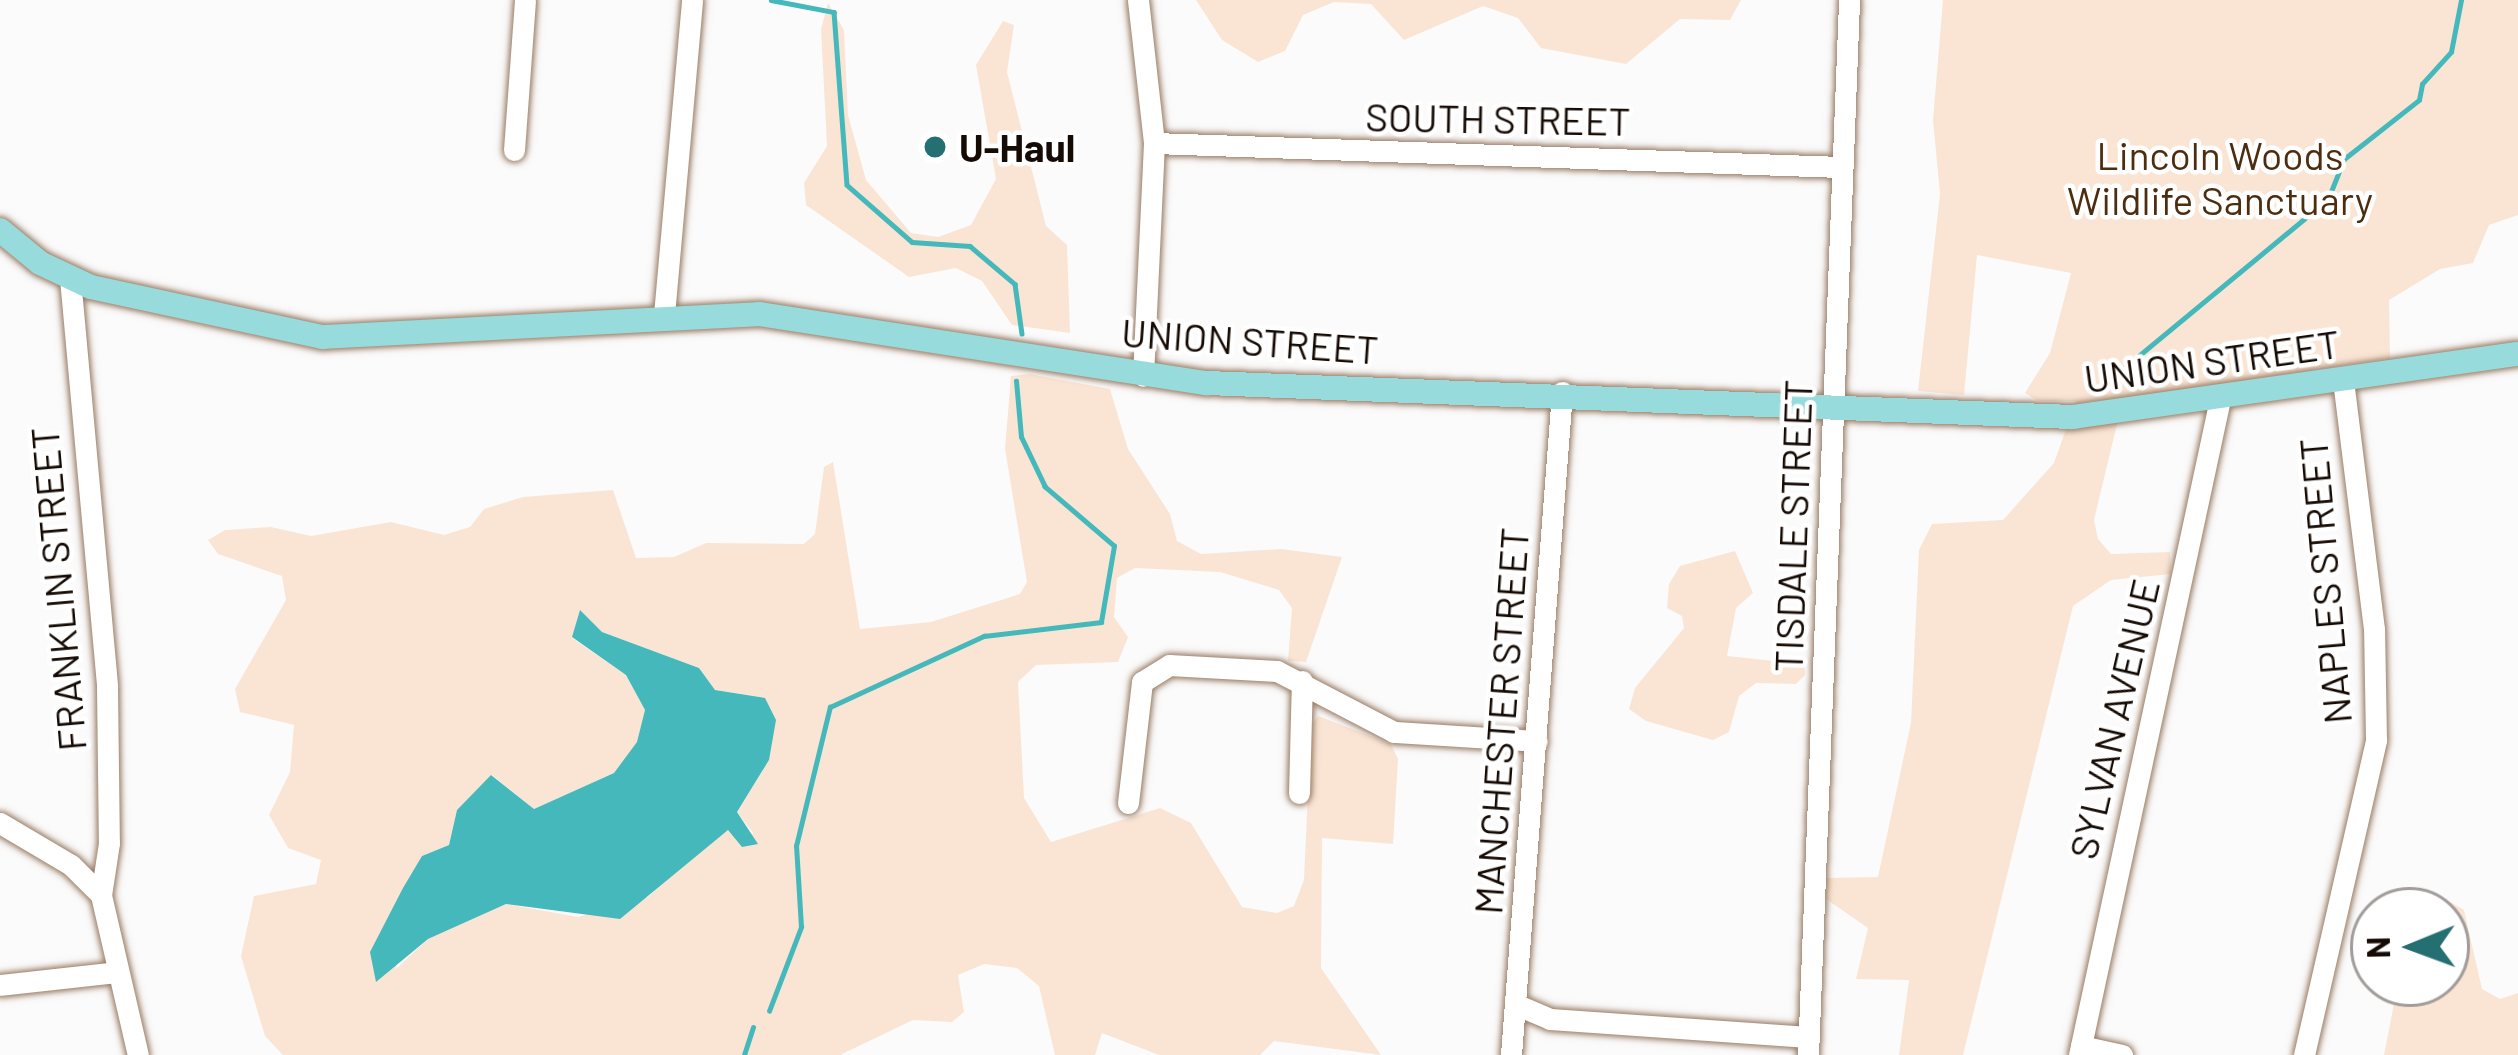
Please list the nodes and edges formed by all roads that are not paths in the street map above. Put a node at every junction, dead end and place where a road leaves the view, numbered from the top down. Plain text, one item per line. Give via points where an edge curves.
1 (525, 0) edge
2 (692, 0) edge
3 (1138, 0) edge
4 (1849, 0) edge
5 (1154, 143) junction
6 (514, 150) dead end
7 (1841, 167) junction
8 (0, 230) edge
9 (70, 278) junction
10 (664, 315) junction
11 (2518, 353) edge
12 (1143, 376) junction
13 (2343, 381) junction
14 (1562, 392) junction
15 (2220, 399) junction
16 (1833, 405) junction
17 (1302, 681) junction
18 (1537, 741) junction
19 (1299, 793) dead end
20 (1128, 803) dead end
21 (0, 824) edge
22 (100, 895) junction
23 (117, 972) junction
24 (0, 985) edge
25 (1515, 1004) junction
26 (1808, 1046) edge
27 (2080, 1051) edge
28 (138, 1055) edge
29 (1511, 1055) edge
30 (2122, 1055) edge
31 (2304, 1055) edge

1 - 6 street
2 - 10 street
3 - 5 street
4 - 7 street, TISDALE STREET
5 - 7 street, SOUTH STREET
5 - 12 street
7 - 16 street, TISDALE STREET
8 - 9 main road, UNION STREET
9 - 10 main road, UNION STREET via 323,337 418,337
9 - 22 street, FRANKLIN STREET via 107,687 109,843
10 - 12 main road, UNION STREET via 799,318
11 - 13 main road, UNION STREET
12 - 14 main road, UNION STREET
13 - 15 main road, UNION STREET
13 - 31 street, NAPLES STREET via 2374,629 2376,740
14 - 16 main road, UNION STREET
14 - 18 street, MANCHESTER STREET
15 - 16 main road, UNION STREET via 2073,417
15 - 27 street, SYLVAN AVENUE
16 - 26 street, TISDALE STREET
17 - 18 street via 1394,732
17 - 19 street
17 - 20 street via 1210,665 1169,665 1149,675 1136,700
18 - 25 street, MANCHESTER STREET
21 - 22 street via 71,865
22 - 23 street
23 - 24 street
23 - 28 street
25 - 26 street via 1550,1019
25 - 29 street, MANCHESTER STREET
27 - 30 street

